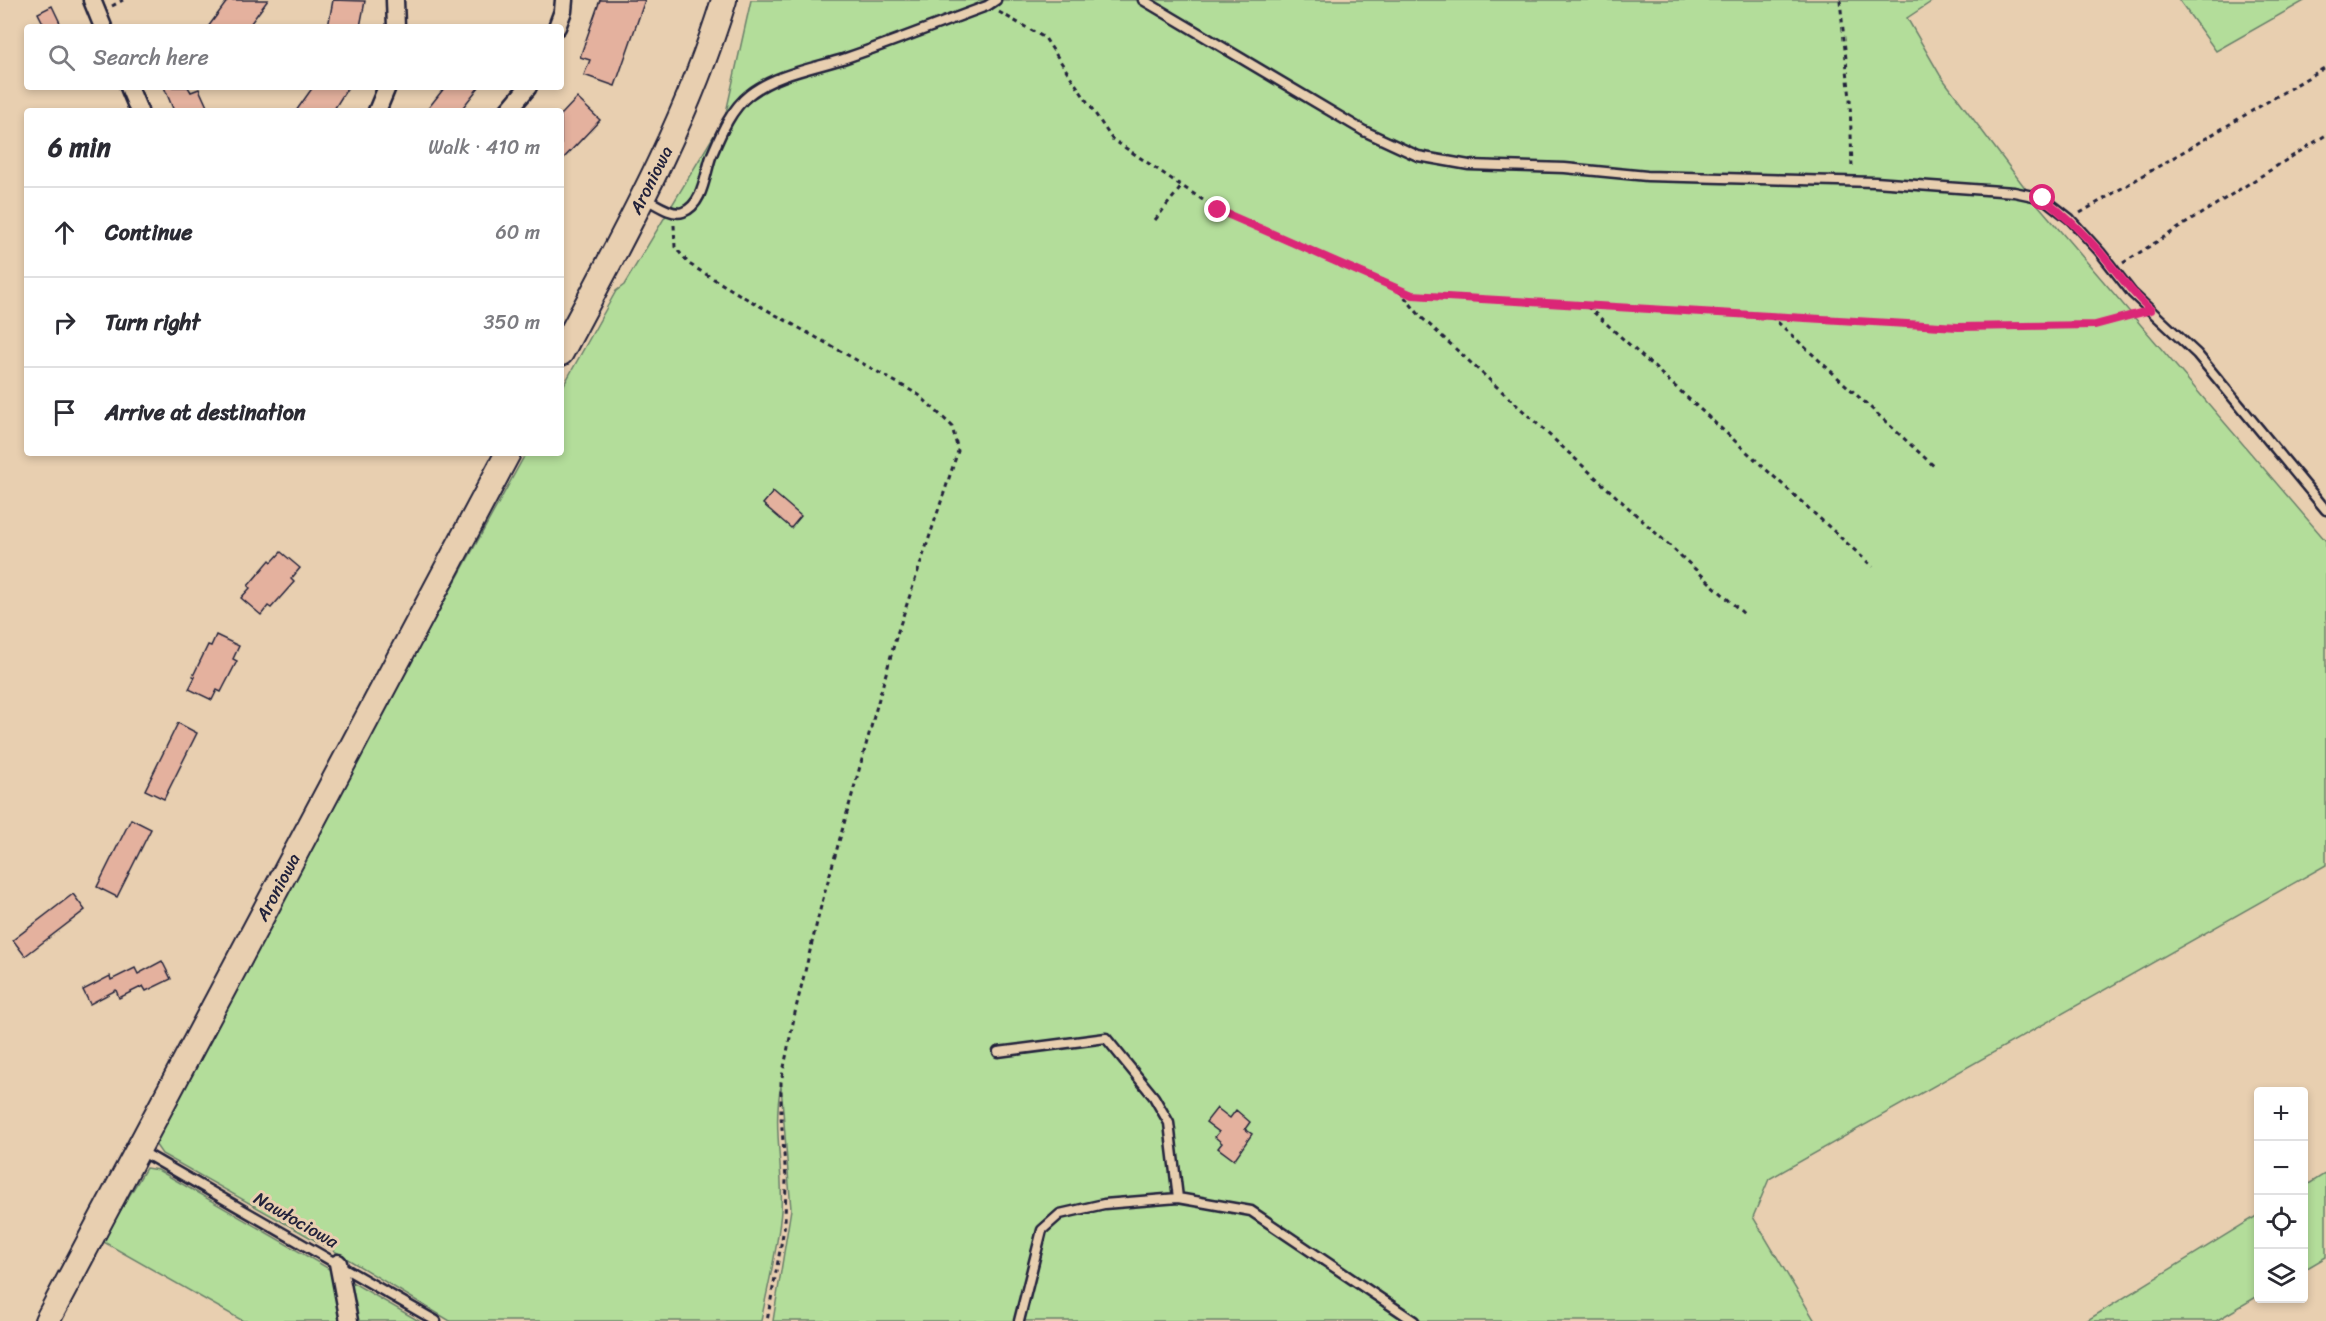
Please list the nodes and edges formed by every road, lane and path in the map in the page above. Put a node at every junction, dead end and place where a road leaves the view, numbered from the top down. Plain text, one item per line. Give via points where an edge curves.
1 (395, 0) edge
2 (564, 0) edge
3 (724, 0) edge
4 (996, 0) edge
5 (1143, 0) edge
6 (1840, 0) edge
7 (95, 1) edge
8 (987, 6) junction
9 (102, 24) edge
10 (396, 24) edge
11 (558, 24) edge
12 (2326, 67) edge
13 (130, 90) edge
14 (386, 90) edge
15 (526, 90) edge
16 (138, 108) edge
17 (378, 108) edge
18 (510, 108) edge
19 (2326, 135) edge
20 (1852, 181) junction
21 (1182, 186) junction
22 (642, 197) junction
23 (674, 213) junction
24 (2070, 219) junction
25 (1155, 220) dead end
26 (2114, 268) junction
27 (1398, 289) junction
28 (1585, 304) junction
29 (2151, 310) junction
30 (1769, 315) junction
31 (564, 347) edge
32 (506, 456) edge
33 (1936, 468) dead end
34 (2326, 510) edge
35 (1872, 567) dead end
36 (1744, 614) dead end
37 (998, 1052) dead end
38 (138, 1150) junction
39 (1178, 1197) junction
40 (338, 1263) junction
41 (47, 1321) edge
42 (349, 1321) edge
43 (436, 1321) edge
44 (767, 1321) edge
45 (1019, 1321) edge
46 (1414, 1321) edge

1 - 10 street
2 - 11 street
3 - 22 street, Aroniowa via 690,96
4 - 8 lane
5 - 20 lane via 1364,131 1418,156 1469,165 1647,176
6 - 20 path via 1850,99
7 - 9 street
8 - 21 path via 1045,38 1112,140
8 - 23 lane via 777,80 754,92 737,107 728,122 698,197 683,213
12 - 24 path
13 - 16 street
14 - 17 street
15 - 18 street
19 - 26 path
20 - 24 lane via 2030,195 2043,198
21 - 25 path
21 - 27 path via 1218,210
22 - 23 lane
22 - 31 street, Aroniowa
23 - 44 path via 675,248 689,264 919,396 952,426 958,451 897,634 796,1008 781,1082 785,1223
24 - 26 lane
26 - 29 lane via 2132,293
27 - 28 path via 1412,295
27 - 36 path via 1421,317
28 - 30 path
28 - 35 path
29 - 30 path via 2095,325 1992,327
29 - 34 lane via 2214,372
30 - 33 path
32 - 38 street, Aroniowa
37 - 39 lane via 1106,1038 1154,1097 1169,1123
38 - 40 lane, Nawłociowa
38 - 41 street, Aroniowa
39 - 45 lane via 1104,1204 1060,1214 1042,1230
39 - 46 lane via 1251,1212
40 - 42 street
40 - 43 lane, Nawłociowa

